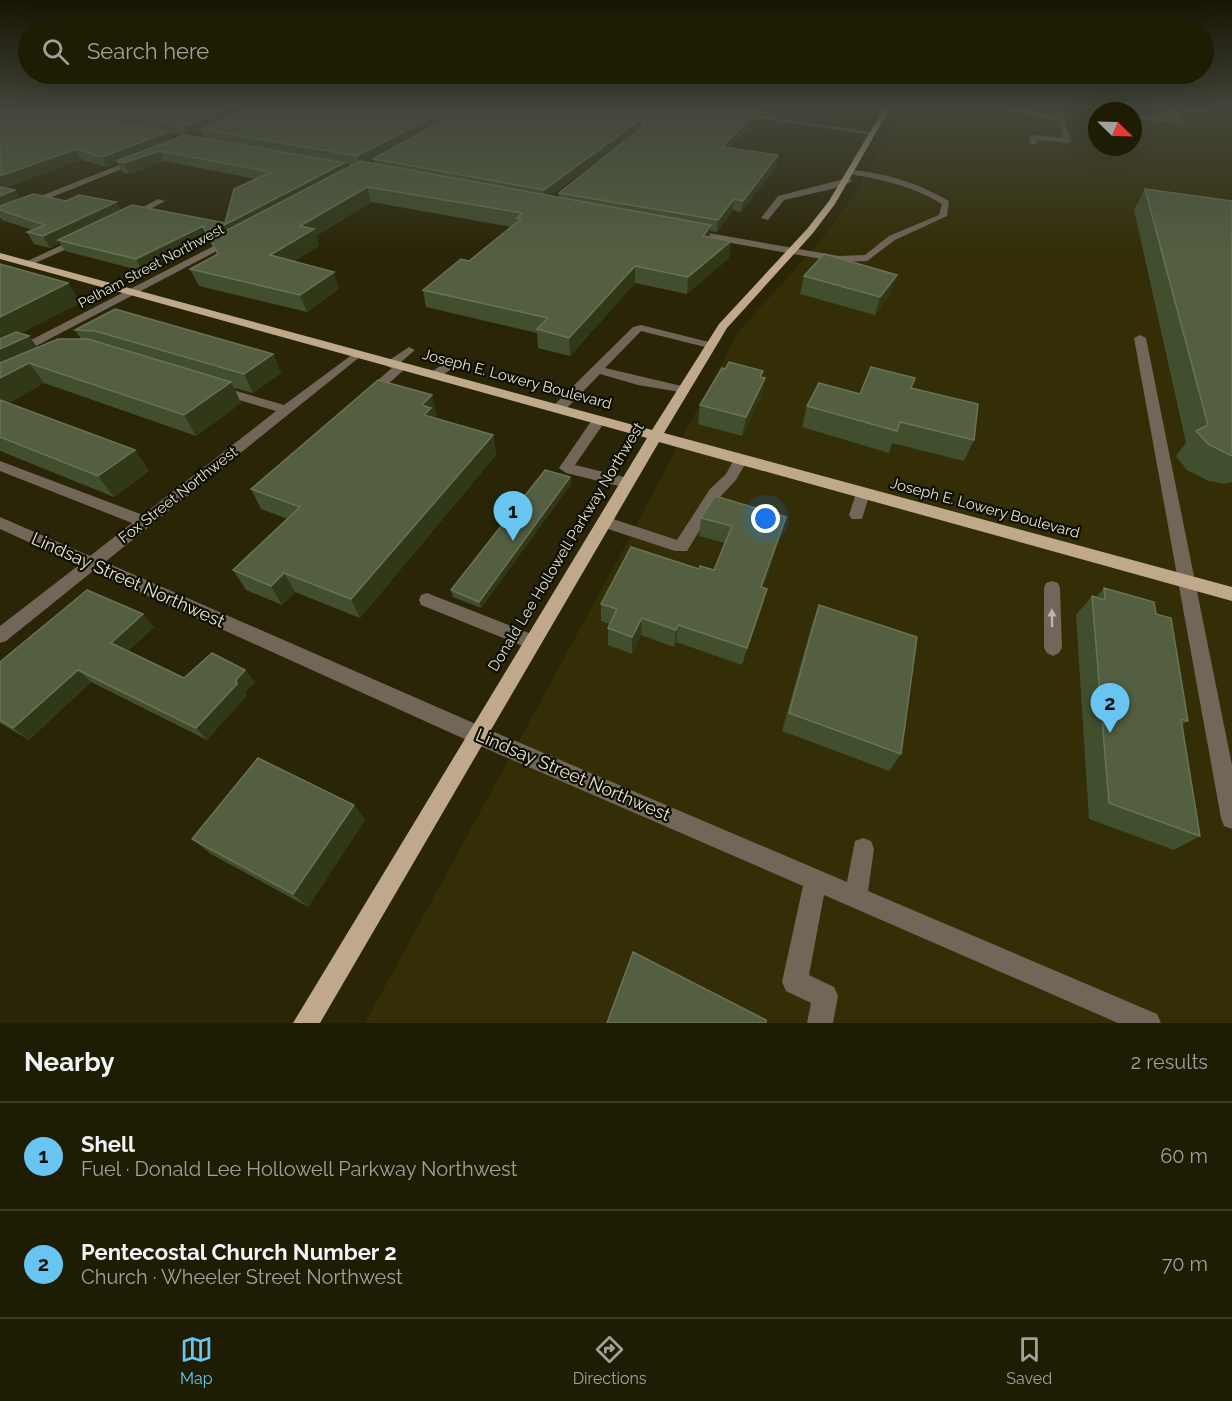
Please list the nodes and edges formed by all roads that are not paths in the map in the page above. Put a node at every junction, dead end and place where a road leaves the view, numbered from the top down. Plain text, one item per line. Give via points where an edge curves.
1 (145, 158) edge
2 (861, 158) edge
3 (851, 176) junction
4 (161, 201) dead end
5 (0, 215) edge
6 (765, 218) dead end
7 (120, 221) edge
8 (678, 231) edge
9 (244, 233) edge
10 (89, 236) edge
11 (791, 252) junction
12 (0, 256) edge
13 (28, 263) junction
14 (135, 292) junction
15 (1140, 338) dead end
16 (709, 345) junction
17 (409, 350) dead end
18 (357, 354) junction
19 (0, 361) edge
20 (454, 361) dead end
21 (396, 365) junction
22 (597, 369) junction
23 (435, 375) junction
24 (211, 388) edge
25 (375, 389) edge
26 (682, 390) junction
27 (558, 409) junction
28 (285, 411) junction
29 (599, 420) junction
30 (655, 436) junction
31 (741, 459) junction
32 (0, 466) edge
33 (627, 483) junction
34 (864, 493) junction
35 (857, 515) dead end
36 (145, 522) junction
37 (604, 522) junction
38 (0, 523) edge
39 (91, 564) junction
40 (1186, 581) junction
41 (1052, 588) dead end
42 (1232, 594) edge
43 (427, 600) dead end
44 (0, 636) edge
45 (533, 642) junction
46 (1053, 648) dead end
47 (478, 735) junction
48 (1232, 818) edge
49 (864, 849) dead end
50 (816, 880) junction
51 (856, 897) junction
52 (306, 1023) edge
53 (819, 1023) edge
54 (1148, 1023) edge

1 - 5 street
2 - 3 main road, Donald Lee Hollowell Parkway Northwest
3 - 6 street via 829,187 781,198
3 - 11 main road, Donald Lee Hollowell Parkway Northwest
3 - 11 street via 891,177 920,186 946,203 943,216 892,238 867,258 839,259
4 - 7 street
8 - 11 street
9 - 14 street, Pelham Street Northwest
10 - 13 street
11 - 16 main road, Donald Lee Hollowell Parkway Northwest via 740,305
12 - 13 main road, Joseph E. Lowery Boulevard
13 - 14 main road, Joseph E. Lowery Boulevard
14 - 18 main road, Joseph E. Lowery Boulevard
14 - 19 street, Pelham Street Northwest
15 - 40 street
16 - 22 street via 637,328
16 - 26 main road, Donald Lee Hollowell Parkway Northwest
17 - 21 street
18 - 21 main road, Joseph E. Lowery Boulevard
18 - 28 street, Fox Street Northwest
20 - 23 street
21 - 23 main road, Joseph E. Lowery Boulevard
21 - 25 street
22 - 26 street
22 - 27 street
23 - 27 main road, Joseph E. Lowery Boulevard
24 - 28 street
26 - 30 main road, Donald Lee Hollowell Parkway Northwest
27 - 29 main road, Joseph E. Lowery Boulevard
28 - 36 street, Fox Street Northwest
29 - 30 main road, Joseph E. Lowery Boulevard
29 - 33 street via 566,468
30 - 31 main road, Joseph E. Lowery Boulevard
30 - 33 main road, Donald Lee Hollowell Parkway Northwest
31 - 34 main road, Joseph E. Lowery Boulevard
31 - 37 street via 681,547
32 - 36 street
33 - 37 main road, Donald Lee Hollowell Parkway Northwest
34 - 35 street
34 - 40 main road, Joseph E. Lowery Boulevard
36 - 39 street, Fox Street Northwest
37 - 45 main road, Donald Lee Hollowell Parkway Northwest
38 - 39 street, Lindsay Street Northwest
39 - 44 street, Fox Street Northwest
39 - 47 street, Lindsay Street Northwest
40 - 42 main road, Joseph E. Lowery Boulevard
40 - 48 street
46 -> 41 street
43 - 45 street
45 - 47 main road, Donald Lee Hollowell Parkway Northwest
47 - 50 street, Lindsay Street Northwest
47 - 52 main road, Donald Lee Hollowell Parkway Northwest
49 - 51 street
50 - 51 street, Lindsay Street Northwest
50 - 53 street via 795,982 825,996
51 - 54 street, Lindsay Street Northwest

